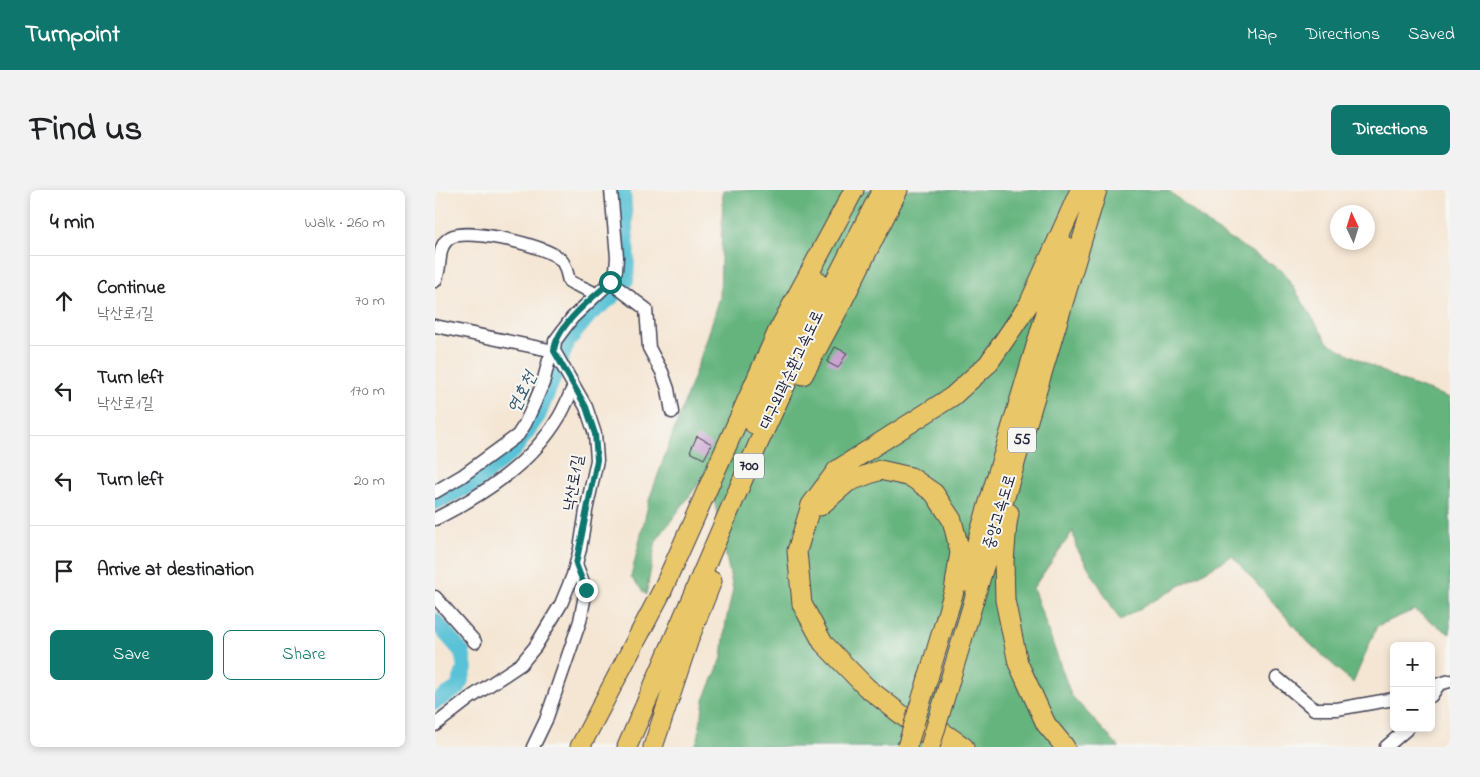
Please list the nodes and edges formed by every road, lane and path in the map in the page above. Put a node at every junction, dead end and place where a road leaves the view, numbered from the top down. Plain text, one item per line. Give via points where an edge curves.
1 (611, 190) edge
2 (854, 190) edge
3 (864, 190) edge
4 (883, 190) edge
5 (898, 190) edge
6 (1081, 190) edge
7 (1097, 190) edge
8 (435, 281) edge
9 (612, 284) junction
10 (596, 295) junction
11 (435, 326) edge
12 (554, 351) junction
13 (574, 386) junction
14 (1031, 410) junction
15 (672, 412) dead end
16 (435, 492) edge
17 (435, 519) edge
18 (576, 564) junction
19 (435, 596) edge
20 (475, 642) dead end
21 (1277, 678) dead end
22 (1450, 681) edge
23 (937, 683) junction
24 (1435, 689) edge
25 (1390, 700) edge
26 (435, 726) edge
27 (1404, 732) edge
28 (533, 747) edge
29 (580, 747) edge
30 (614, 747) edge
31 (627, 747) edge
32 (653, 747) edge
33 (907, 747) edge
34 (916, 747) edge
35 (930, 747) edge
36 (943, 747) edge
37 (964, 747) edge
38 (1065, 747) edge
39 (1387, 747) edge

1 - 9 street via 617,257
2 - 29 highway via 777,333 662,591
3 - 30 highway, 대구외곽순환고속도로 / 700 via 778,367
4 - 31 highway, 대구외곽순환고속도로 / 700 via 823,304 771,416
5 - 32 highway via 766,450 689,639
6 - 23 highway, 중앙고속도로 / 55
6 - 36 highway via 1029,304 988,364 953,396 837,470 811,505 797,551 802,604 823,643 867,687
7 - 14 highway, 중앙고속도로 / 55
8 - 10 street via 439,269 438,252 443,244 450,237 476,234 522,242 551,252 561,260 569,281
9 - 10 street
9 - 15 street via 646,310 649,348 665,380
10 - 12 street via 572,318 555,341
11 - 12 street
12 - 13 street, 낙산로1길
12 - 16 street via 535,402 518,435
13 - 17 street via 548,433 509,474
13 - 18 street, 낙산로1길 via 586,407 595,434 597,460
14 - 23 highway, 중앙고속도로 / 55
14 - 38 highway via 1007,524 1005,600 1018,663 1046,724
18 - 26 street, 낙산로1길 via 561,604 521,664
18 - 28 street via 586,590 580,621 546,720
19 - 20 street
21 - 25 street via 1314,709 1337,709
22 - 24 street via 1439,684
23 - 33 highway, bridge
23 - 34 highway, 중앙고속도로 / 55
23 - 35 highway, 중앙고속도로 / 55, bridge
23 - 37 highway via 960,552 952,520 934,493 911,477 880,470 848,482 820,505 805,550 812,601 829,634 870,679
27 - 39 street

